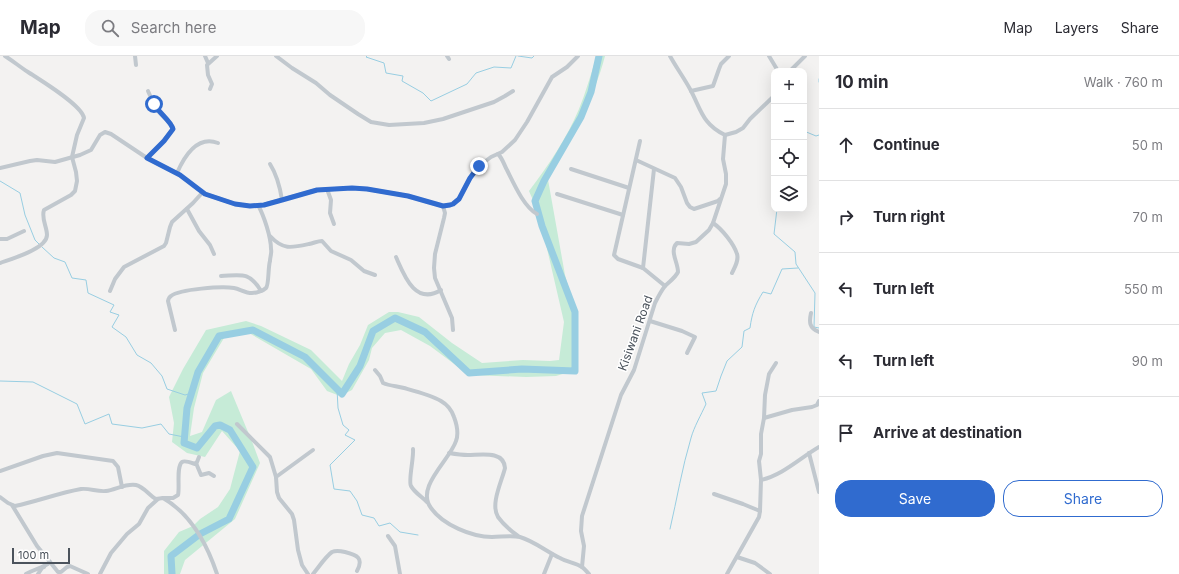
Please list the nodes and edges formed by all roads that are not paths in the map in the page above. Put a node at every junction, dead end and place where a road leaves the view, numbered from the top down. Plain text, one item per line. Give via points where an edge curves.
1 (5, 56) edge
2 (134, 56) edge
3 (205, 56) edge
4 (217, 56) edge
5 (276, 56) edge
6 (578, 56) edge
7 (670, 56) edge
8 (729, 56) edge
9 (769, 56) edge
10 (805, 56) edge
11 (208, 64) junction
12 (136, 65) dead end
13 (776, 68) edge
14 (793, 68) edge
15 (210, 89) dead end
16 (148, 91) dead end
17 (513, 91) dead end
18 (691, 91) junction
19 (771, 99) edge
20 (725, 135) junction
21 (640, 141) dead end
22 (218, 143) dead end
23 (498, 154) junction
24 (72, 158) junction
25 (147, 158) junction
26 (636, 160) junction
27 (270, 164) dead end
28 (0, 168) edge
29 (571, 169) dead end
30 (654, 169) junction
31 (177, 173) junction
32 (629, 188) junction
33 (327, 189) junction
34 (202, 193) junction
35 (557, 194) dead end
36 (723, 196) junction
37 (282, 200) junction
38 (258, 205) junction
39 (443, 206) junction
40 (187, 209) junction
41 (537, 214) dead end
42 (623, 215) junction
43 (713, 223) junction
44 (334, 224) dead end
45 (24, 231) dead end
46 (269, 236) junction
47 (0, 239) edge
48 (214, 254) dead end
49 (396, 257) dead end
50 (0, 262) edge
51 (643, 268) junction
52 (732, 273) dead end
53 (375, 275) dead end
54 (221, 276) dead end
55 (665, 286) junction
56 (441, 290) junction
57 (110, 291) dead end
58 (261, 291) junction
59 (811, 313) dead end
60 (650, 321) junction
61 (175, 330) dead end
62 (453, 330) dead end
63 (819, 332) edge
64 (687, 353) dead end
65 (776, 363) dead end
66 (375, 370) dead end
67 (819, 401) edge
68 (764, 418) junction
69 (237, 424) dead end
70 (819, 447) edge
71 (413, 449) dead end
72 (313, 450) dead end
73 (449, 453) junction
74 (809, 453) junction
75 (199, 457) dead end
76 (196, 463) junction
77 (0, 472) edge
78 (214, 476) dead end
79 (276, 477) junction
80 (761, 480) junction
81 (122, 487) junction
82 (819, 492) edge
83 (714, 494) dead end
84 (160, 499) junction
85 (1, 500) edge
86 (427, 502) junction
87 (12, 505) junction
88 (760, 511) junction
89 (388, 536) dead end
90 (519, 537) junction
91 (552, 554) junction
92 (737, 557) junction
93 (50, 562) junction
94 (46, 566) junction
95 (582, 567) junction
96 (357, 571) dead end
97 (26, 574) edge
98 (38, 574) edge
99 (88, 574) edge
100 (100, 574) edge
101 (217, 574) edge
102 (308, 574) edge
103 (313, 574) edge
104 (400, 574) edge
105 (544, 574) edge
106 (589, 574) edge
107 (727, 574) edge
108 (770, 574) edge

1 - 24 street via 55,89 81,110 84,118
2 - 12 street
3 - 11 street
4 - 11 street
5 - 17 street via 358,114 371,122 389,126 443,119 494,102
6 - 23 street via 552,78 519,135
7 - 18 street
8 - 18 street via 721,64 713,86
9 - 13 street
10 - 14 street
11 - 15 street via 207,70 212,85
16 - 25 street via 156,108 173,129
18 - 20 street via 708,123
19 - 20 street via 743,128
20 - 36 street, Kisiwani Road via 723,159 726,180
21 - 26 street
22 - 31 street via 204,142 198,145 186,157
23 - 39 street via 479,166 456,202
23 - 41 street via 518,191 531,210
24 - 25 street via 91,150 100,135 105,132
24 - 28 street via 55,162 37,160
24 - 50 street via 76,172 75,191 44,210 47,234 45,241 34,250
25 - 31 street
26 - 30 street
26 - 32 street
27 - 37 street via 278,179
29 - 32 street
30 - 36 street via 675,178 690,208 718,201
30 - 51 street
31 - 34 street
32 - 42 street
33 - 37 street
33 - 39 street via 367,189 408,196
33 - 44 street
34 - 38 street via 243,206
34 - 40 street
35 - 42 street
36 - 43 street, Kisiwani Road
37 - 38 street
38 - 46 street
39 - 56 street via 445,213 434,263 434,273
40 - 48 street
40 - 57 street via 172,222 164,246 124,267
42 - 51 street via 614,255 618,259
43 - 52 street via 724,232 737,254 736,267
43 - 55 street, Kisiwani Road via 696,242 678,243 673,247 678,272
45 - 47 street via 7,239
46 - 53 street via 285,247 322,241 331,251
46 - 58 street via 272,249 268,284
49 - 56 street via 405,278 414,290 429,295
51 - 55 street
54 - 58 street via 246,275
55 - 60 street, Kisiwani Road via 655,303
56 - 62 street via 452,318
58 - 61 street via 250,293 227,288 194,289 177,293 168,301
59 - 63 street via 811,327
60 - 64 street via 695,337
60 - 95 street, Kisiwani Road via 634,370 621,395 584,509 581,524 584,546
65 - 68 street via 769,374
66 - 73 street via 383,383 416,391 441,401 449,408 458,427 456,442
67 - 68 street via 812,407
68 - 80 street via 759,461
69 - 79 street via 268,453
70 - 74 street
71 - 86 street via 411,487
72 - 79 street
73 - 86 street via 430,484
73 - 90 street via 491,454 502,459 505,468 495,511
74 - 80 street via 779,474
74 - 82 street
75 - 76 street
76 - 78 street via 201,475 208,473
76 - 84 street via 182,462 179,470 178,495
77 - 81 street via 50,454 64,454 113,461 118,467
79 - 102 street via 277,492 292,514 299,554
80 - 88 street
81 - 84 street via 136,485 154,498
81 - 87 street via 104,491 81,489
83 - 88 street
84 - 100 street via 148,508 139,524 111,553
84 - 101 street via 182,512 192,524 208,551
85 - 87 street
86 - 90 street via 439,517 465,532 492,537
87 - 93 street
88 - 92 street via 757,522
89 - 104 street via 396,546
90 - 91 street
91 - 95 street
91 - 105 street
92 - 107 street
92 - 108 street via 755,563
93 - 94 street
93 - 99 street via 60,573 70,566
94 - 97 street
94 - 98 street
95 - 106 street
96 - 103 street via 360,562 358,557 336,551 330,554

